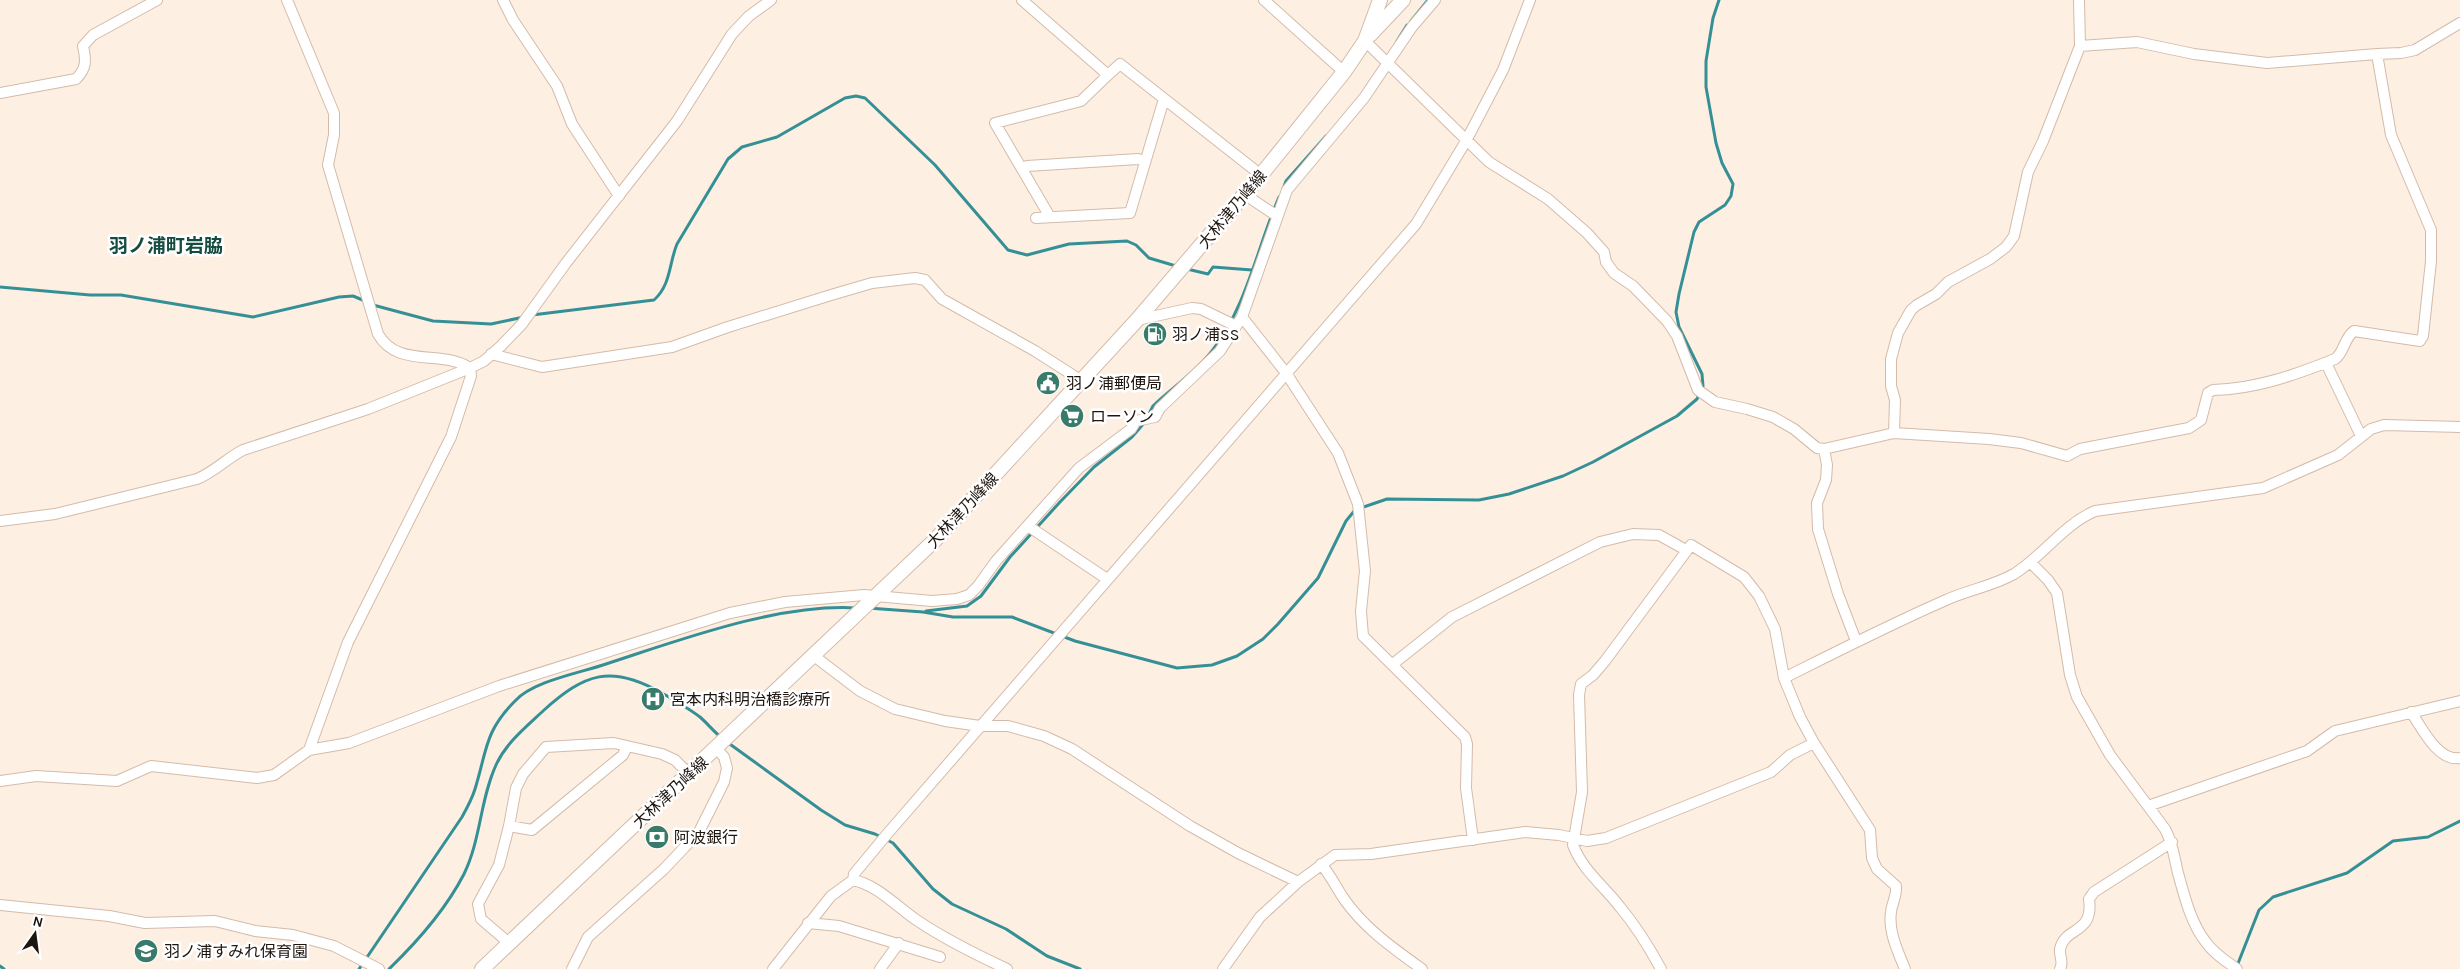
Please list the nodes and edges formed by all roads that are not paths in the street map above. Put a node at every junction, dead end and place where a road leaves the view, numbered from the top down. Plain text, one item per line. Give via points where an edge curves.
1 (157, 0) edge
2 (288, 0) edge
3 (503, 0) edge
4 (771, 0) edge
5 (1022, 0) edge
6 (1264, 0) edge
7 (1380, 0) edge
8 (1403, 0) edge
9 (1435, 0) edge
10 (1530, 0) edge
11 (2079, 0) edge
12 (2460, 23) edge
13 (1366, 39) junction
14 (2080, 46) junction
15 (2378, 54) junction
16 (1386, 59) junction
17 (1344, 72) junction
18 (1108, 75) junction
19 (0, 94) edge
20 (1164, 98) junction
21 (1466, 141) junction
22 (1145, 161) junction
23 (1022, 169) junction
24 (1260, 175) junction
25 (1244, 194) junction
26 (619, 196) junction
27 (1276, 216) junction
28 (1050, 217) junction
29 (1036, 218) dead end
30 (1242, 317) junction
31 (1137, 320) junction
32 (1236, 326) junction
33 (491, 354) junction
34 (2326, 363) junction
35 (470, 368) junction
36 (1286, 373) junction
37 (1082, 381) junction
38 (2460, 427) edge
39 (1894, 433) junction
40 (2361, 436) junction
41 (1824, 449) junction
42 (0, 521) edge
43 (1032, 529) junction
44 (1686, 550) junction
45 (2030, 562) junction
46 (1107, 579) junction
47 (872, 600) junction
48 (1856, 641) junction
49 (814, 656) junction
50 (1393, 664) junction
51 (1784, 678) junction
52 (2460, 701) edge
53 (2411, 712) junction
54 (980, 726) junction
55 (721, 743) junction
56 (1814, 743) junction
57 (627, 746) junction
58 (309, 750) junction
59 (2460, 758) edge
60 (689, 774) junction
61 (0, 781) edge
62 (2148, 806) junction
63 (509, 826) junction
64 (1574, 838) junction
65 (1473, 840) junction
66 (2172, 842) junction
67 (1320, 864) junction
68 (853, 880) junction
69 (1298, 882) junction
70 (0, 905) edge
71 (808, 923) junction
72 (509, 943) junction
73 (899, 943) junction
74 (940, 958) dead end
75 (375, 966) edge
76 (2235, 967) edge
77 (482, 969) edge
78 (572, 969) edge
79 (773, 969) edge
80 (880, 969) edge
81 (1007, 969) edge
82 (1223, 969) edge
83 (1422, 969) edge
84 (1661, 969) edge
85 (1905, 969) edge
86 (2060, 969) edge

1 - 19 street via 93,35 83,46 84,71 76,79
2 - 35 street via 334,113 334,135 328,165 378,334 383,343 394,351 410,357 460,361
3 - 26 street via 557,86 572,124
4 - 26 street via 732,34 677,121
5 - 18 street
6 - 17 street
7 - 13 main road, 大林津乃峰線
8 - 13 main road
9 - 16 street
10 - 21 street via 1503,70
11 - 14 street
12 - 15 street via 2414,50
13 - 16 street
13 - 17 main road, 大林津乃峰線
14 - 15 street via 2137,42 2194,54 2268,63
14 - 39 street via 2028,172 2014,236 2006,247 1948,282 1911,310 1898,333 1891,359
15 - 34 street via 2391,135 2431,230 2423,336 2420,341 2354,331 2346,339 2339,356
16 - 21 street
16 - 27 street via 1364,98 1292,183
17 - 24 main road, 大林津乃峰線
18 - 20 street via 1120,64
18 - 23 street via 1081,101 995,123
20 - 22 street
20 - 24 street
21 - 36 street via 1416,224
21 - 41 street via 1489,162 1548,199 1604,252 1614,273 1633,286 1667,321 1702,393 1715,402 1773,417 1817,448
22 - 23 street via 1028,166
22 - 28 street via 1130,213
23 - 28 street
24 - 25 main road, 大林津乃峰線
25 - 27 street
25 - 31 main road, 大林津乃峰線
26 - 33 street via 522,324
27 - 30 street
28 - 29 street
30 - 32 street
30 - 36 street
31 - 32 street via 1192,308
31 - 37 main road, 大林津乃峰線
32 - 43 street via 1211,362 1154,417 1136,421 1079,468
33 - 35 street
33 - 37 street via 542,367 672,347 839,292 915,278 925,280 942,299 1036,351
34 - 39 street via 2280,380 2213,390 2205,399 2201,420 2189,428 2080,449 2067,456 2021,443
34 - 40 street
35 - 42 street via 368,409 243,450 212,473 197,479 56,514
35 - 58 street via 450,437 348,642
36 - 46 street
36 - 50 street via 1338,452 1359,509 1365,572 1361,611 1363,636
37 - 47 main road, 大林津乃峰線 via 935,540
38 - 40 street via 2384,426
39 - 41 street
40 - 45 street via 2338,455 2263,488 2094,510 2081,516
41 - 48 street via 1826,472 1817,503 1818,529
43 - 46 street
43 - 47 street via 996,561 969,595 932,601
44 - 50 street via 1659,535 1633,534 1600,542 1452,617
44 - 51 street via 1691,545 1744,577 1759,596 1775,629
44 - 64 street via 1605,661 1581,684 1582,792
45 - 48 street via 2013,575 1948,599
45 - 62 street via 2057,593 2076,697 2110,755
46 - 54 street
47 - 49 main road, 大林津乃峰線
47 - 58 street via 864,595 785,602 730,613 499,686 349,743
48 - 51 street
49 - 54 street via 882,704 908,713
49 - 55 main road, 大林津乃峰線
50 - 65 street via 1465,737 1466,788
51 - 56 street
52 - 53 street
53 - 59 street via 2443,755
53 - 62 street via 2335,732 2307,751
54 - 68 street via 888,832 854,874
54 - 69 street via 1029,730 1058,742 1190,826
55 - 60 main road, 大林津乃峰線
55 - 78 street via 727,768 724,782 699,832 588,937
56 - 64 street via 1790,755 1771,772 1606,838 1587,841
56 - 85 street via 1870,830 1876,869 1896,886 1897,896 1890,913 1894,942
57 - 60 street via 662,754 675,760
57 - 63 street via 623,755 532,830
57 - 63 street via 606,742 546,747 523,774 516,788
58 - 61 street via 274,775 257,778 151,766 117,782 36,776
60 - 72 main road, 大林津乃峰線
62 - 66 street
63 - 72 street via 499,865 478,904 481,918
64 - 65 street via 1525,832
64 - 84 street via 1576,852 1592,877 1620,905
65 - 67 street via 1370,854 1335,855
66 - 76 street via 2190,912 2204,941
66 - 86 street via 2094,892 2089,899 2091,913 2087,921 2065,940 2060,949
67 - 69 street
67 - 83 street via 1364,923
68 - 71 street via 831,896
68 - 81 street via 872,888 919,922
69 - 82 street via 1260,916
70 - 75 street via 109,916 145,923 215,921 254,931 310,939 334,946
71 - 73 street via 839,926
71 - 79 street
72 - 77 main road, 大林津乃峰線
73 - 74 street
73 - 80 street

